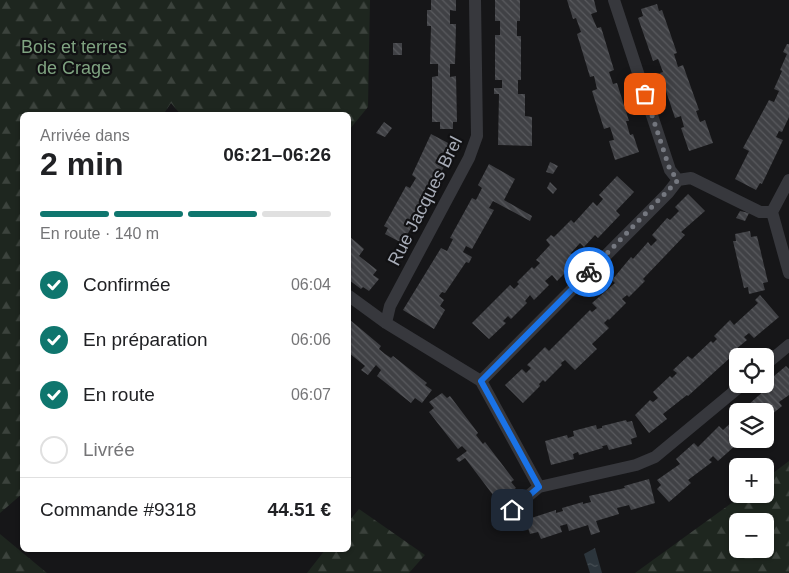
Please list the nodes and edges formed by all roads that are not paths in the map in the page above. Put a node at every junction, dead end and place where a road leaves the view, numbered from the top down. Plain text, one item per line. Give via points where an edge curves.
1 (475, 0) edge
2 (614, 0) edge
3 (678, 180) junction
4 (789, 180) edge
5 (772, 212) junction
6 (789, 273) edge
7 (351, 297) edge
8 (386, 323) junction
9 (789, 345) edge
10 (774, 358) edge
11 (481, 381) junction
12 (732, 393) edge
13 (539, 487) junction
14 (498, 521) dead end

1 - 8 street, Rue Jacques Brel via 477,136 469,158 390,306
2 - 3 street via 670,170
3 - 5 street via 691,178 760,212
3 - 11 street
4 - 5 street
5 - 6 street
7 - 8 street
8 - 11 street
9 - 10 street
11 - 13 street
12 - 13 street via 655,457 636,465
13 - 14 street

